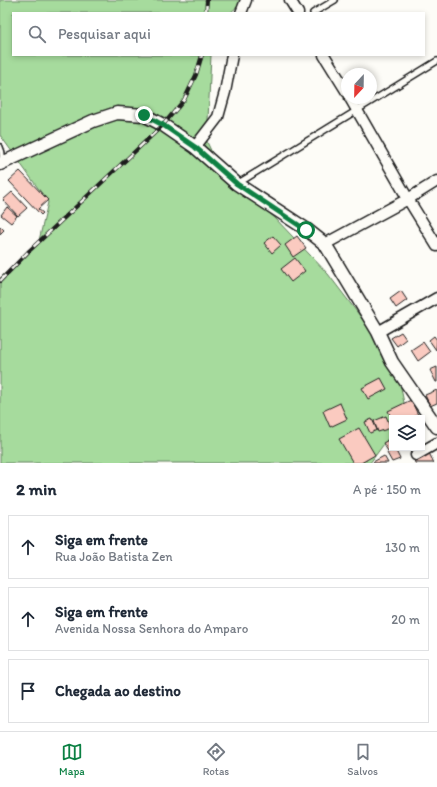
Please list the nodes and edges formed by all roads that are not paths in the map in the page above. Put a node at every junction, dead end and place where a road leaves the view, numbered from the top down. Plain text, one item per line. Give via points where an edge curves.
1 (246, 0) edge
2 (290, 0) edge
3 (335, 0) edge
4 (241, 12) edge
5 (297, 12) edge
6 (315, 12) edge
7 (232, 56) edge
8 (325, 56) edge
9 (437, 60) edge
10 (341, 82) edge
11 (354, 104) edge
12 (357, 109) junction
13 (195, 147) junction
14 (0, 148) edge
15 (0, 163) edge
16 (437, 181) edge
17 (237, 184) junction
18 (408, 199) junction
19 (325, 244) junction
20 (437, 246) edge
21 (437, 298) edge
22 (378, 332) junction
23 (437, 427) edge
24 (437, 443) edge
25 (416, 456) dead end

1 - 4 street
2 - 5 street
3 - 6 lane
7 - 13 street via 218,117
8 - 10 street
9 - 12 lane
11 - 12 street
12 - 17 lane
12 - 18 street
13 - 15 street via 144,115 117,113 93,121
13 - 17 street
14 - 15 lane via 3,158
16 - 18 street
17 - 19 street
18 - 19 street
18 - 20 street
19 - 22 street
21 - 22 street
22 - 23 street via 392,362
24 - 25 street

